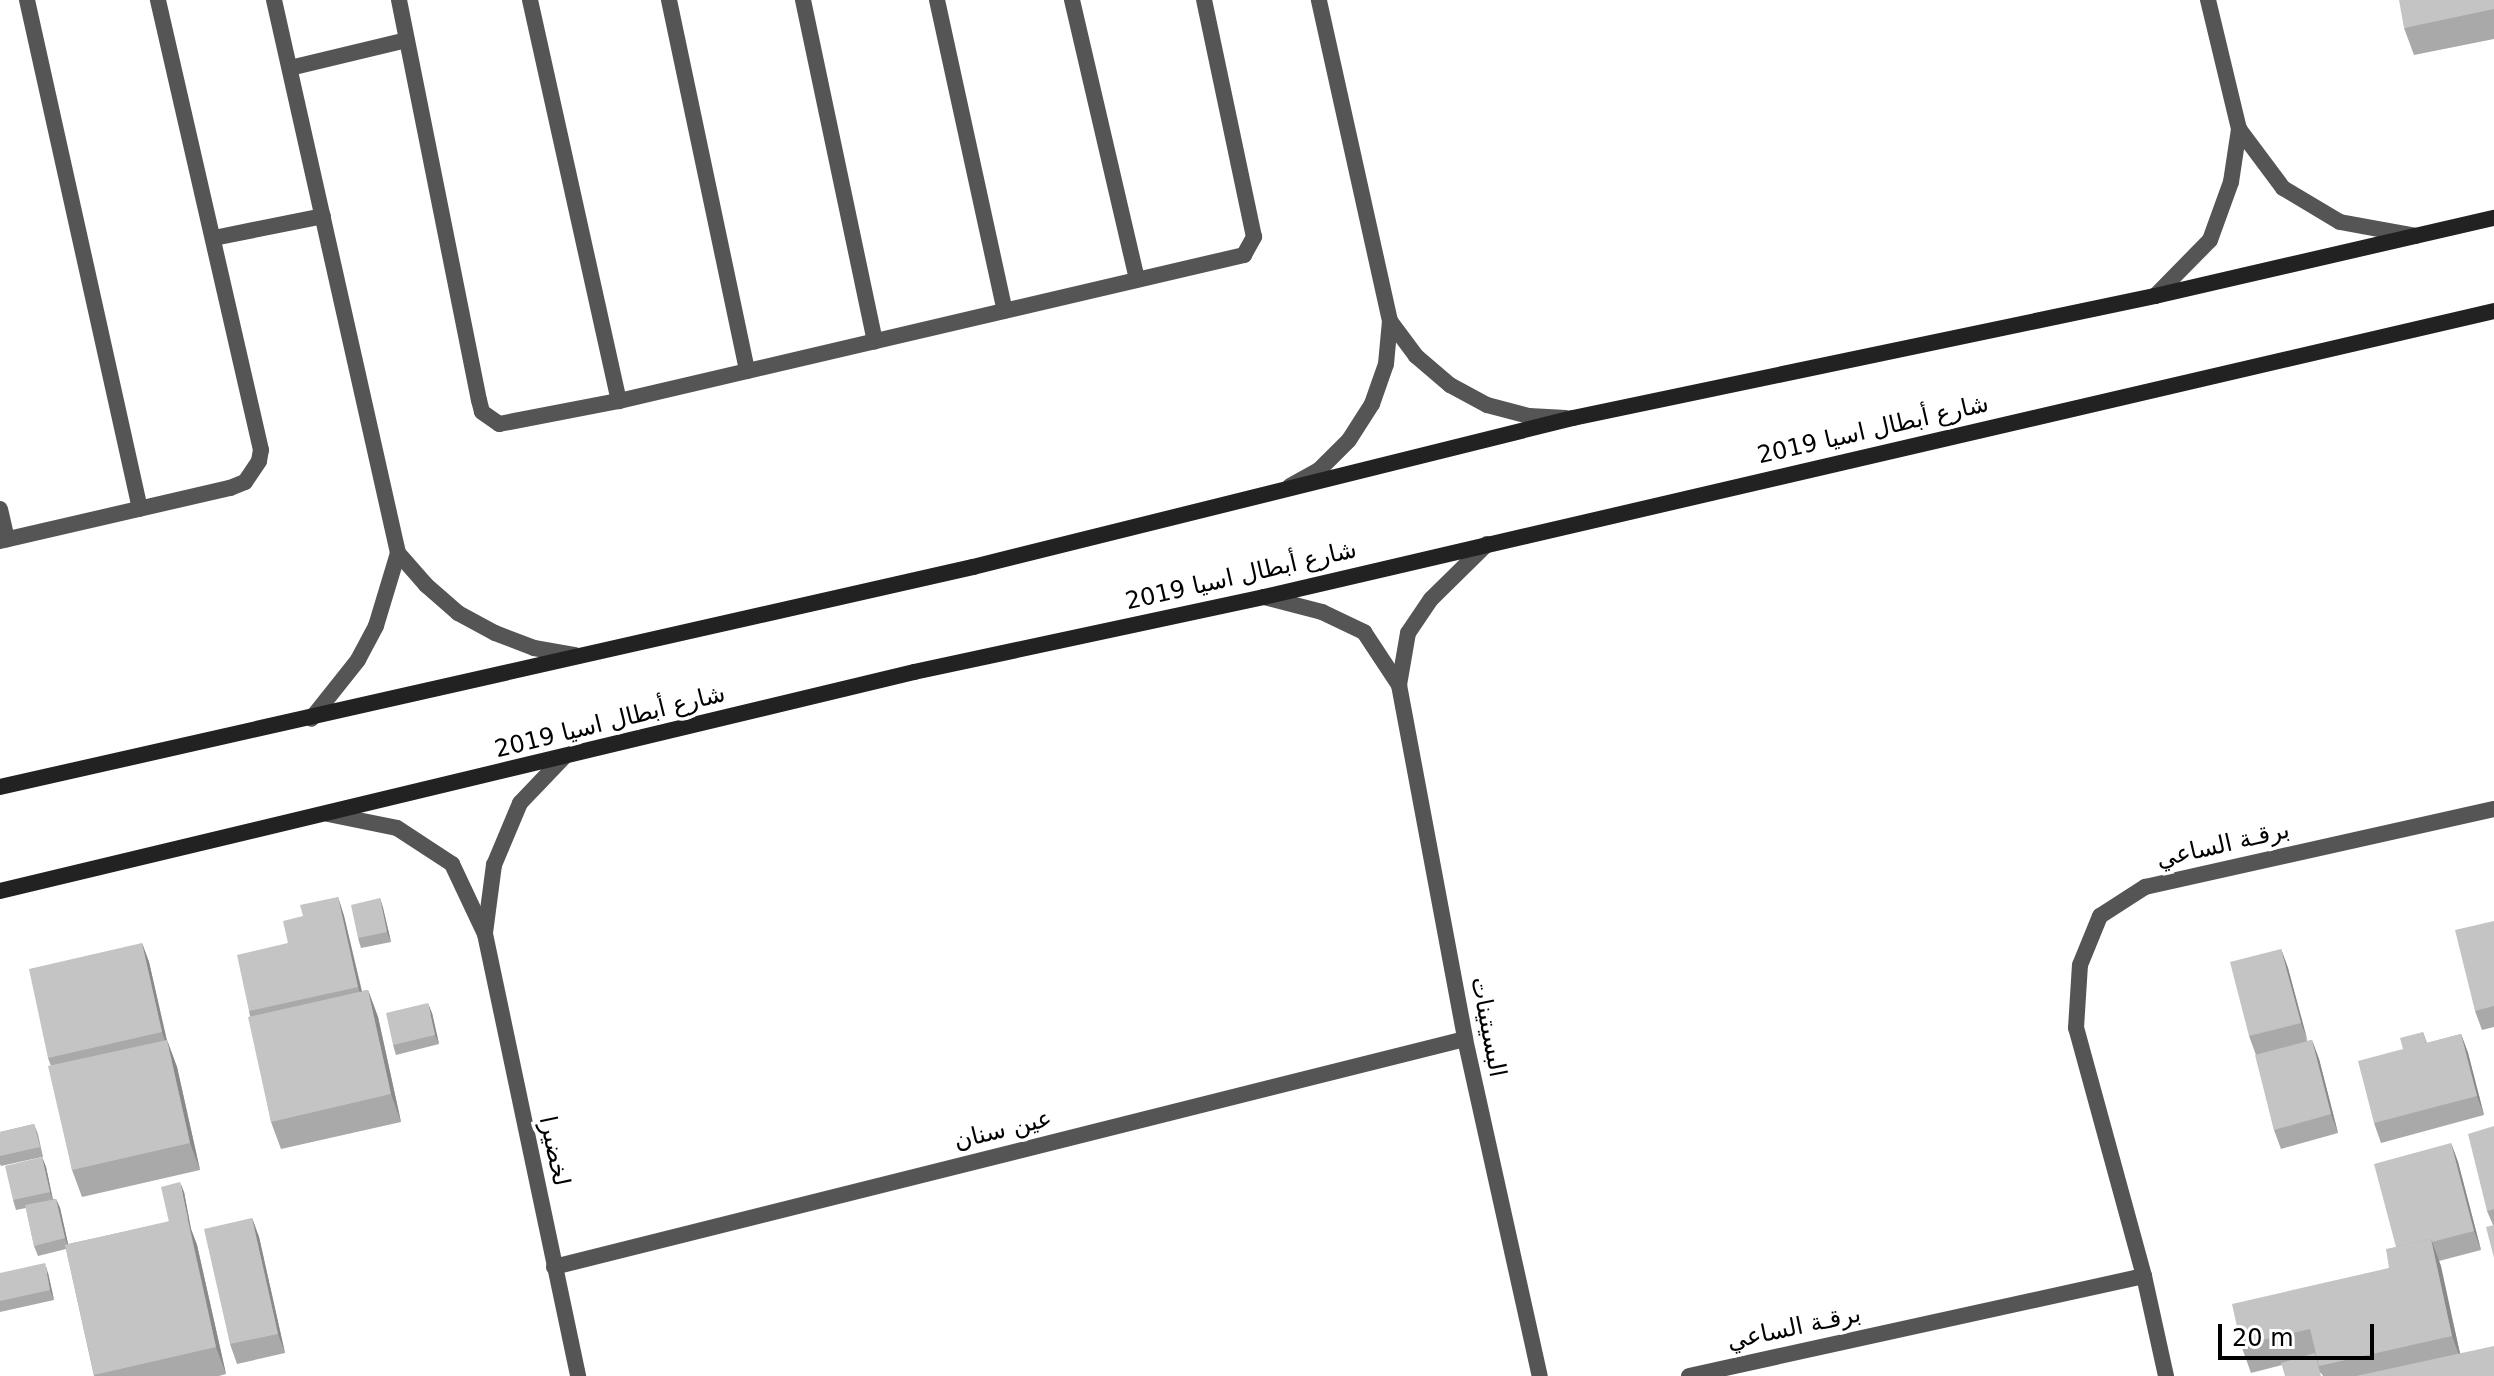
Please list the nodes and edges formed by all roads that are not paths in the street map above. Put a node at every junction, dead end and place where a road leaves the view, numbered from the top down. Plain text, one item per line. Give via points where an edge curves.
1 (27, 0) edge
2 (158, 0) edge
3 (274, 0) edge
4 (399, 0) edge
5 (530, 0) edge
6 (669, 0) edge
7 (803, 0) edge
8 (937, 0) edge
9 (1072, 0) edge
10 (1204, 0) edge
11 (1319, 0) edge
12 (2208, 0) edge
13 (407, 40) junction
14 (290, 68) junction
15 (2239, 129) junction
16 (323, 216) junction
17 (2494, 218) edge
18 (2416, 236) junction
19 (214, 238) junction
20 (1137, 280) junction
21 (2155, 296) junction
22 (1005, 311) junction
23 (2494, 311) edge
24 (1390, 321) junction
25 (875, 342) junction
26 (747, 371) junction
27 (619, 401) junction
28 (1573, 418) junction
29 (1282, 491) junction
30 (0, 509) edge
31 (140, 509) junction
32 (3, 540) edge
33 (1487, 544) junction
34 (398, 553) junction
35 (1264, 597) junction
36 (575, 655) junction
37 (1399, 685) junction
38 (311, 719) junction
39 (563, 758) junction
40 (0, 787) edge
41 (2494, 809) edge
42 (328, 814) junction
43 (0, 891) edge
44 (485, 934) junction
45 (1465, 1039) junction
46 (554, 1267) junction
47 (2144, 1276) junction
48 (578, 1376) edge
49 (1540, 1376) edge
50 (1689, 1376) edge
51 (2166, 1376) edge

1 - 31 street
2 - 19 street
3 - 14 street
4 - 13 street
5 - 27 street
6 - 26 street
7 - 25 street
8 - 22 street
9 - 20 street
10 - 20 street via 1254,237 1244,255
11 - 24 street
12 - 15 street
13 - 14 street
13 - 27 street via 482,412 491,421 509,423
14 - 16 street
15 - 18 street via 2283,188 2340,222
15 - 21 street via 2231,182 2210,240
16 - 19 street
16 - 34 street
17 - 18 main road
18 - 21 main road
19 - 31 street via 261,450 259,461 245,482
20 - 22 street
21 - 28 main road
22 - 25 street
23 - 33 main road, شارع أبطال اسيا 2019
24 - 28 street via 1416,356 1462,392 1529,416
24 - 29 street via 1386,364 1357,428 1319,470
25 - 26 street
26 - 27 street
28 - 29 main road
29 - 36 main road via 973,567
30 - 32 street
31 - 32 street
33 - 35 main road, شارع أبطال اسيا 2019
33 - 37 street, البسيتينات via 1431,599 1408,633
34 - 36 street via 458,613 534,648
34 - 38 street via 376,626 358,660
35 - 37 street, البسيتينات via 1322,612 1364,632
35 - 39 main road, شارع أبطال اسيا 2019 via 914,672
36 - 38 main road
37 - 45 street, البسيتينات
38 - 40 main road
39 - 42 main road, شارع أبطال اسيا 2019
39 - 44 street, لخضيرا via 520,803 494,865
41 - 47 street, برقـة الساعي via 2145,887 2100,916 2080,965 2076,1028
42 - 43 main road, شارع أبطال اسيا 2019
42 - 44 street, لخضيرا via 397,828 452,864
44 - 46 street, لخضيرا
45 - 46 street, عين سنان
45 - 49 street, البسيتينات
46 - 48 street, لخضيرا
47 - 50 street, برقـة الساعي
47 - 51 street, برقـة الساعي

